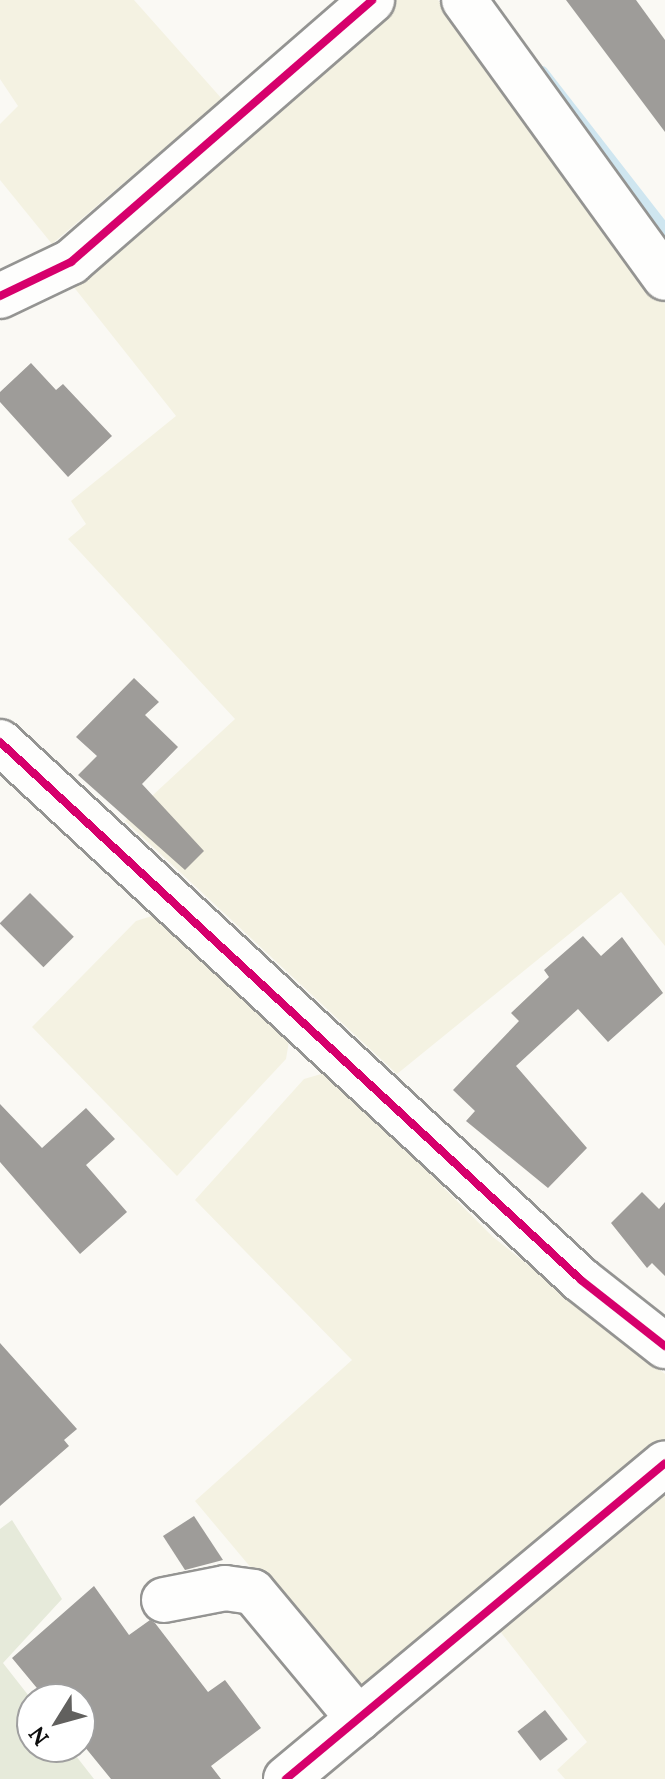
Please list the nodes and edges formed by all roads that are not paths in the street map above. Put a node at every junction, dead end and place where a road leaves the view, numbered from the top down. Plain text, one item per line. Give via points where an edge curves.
1 (372, 0) edge
2 (464, 0) edge
3 (665, 278) edge
4 (0, 296) edge
5 (0, 742) edge
6 (665, 1346) edge
7 (665, 1463) edge
8 (164, 1600) dead end
9 (359, 1719) junction
10 (286, 1779) edge

1 - 4 street via 71,262
2 - 3 street
5 - 6 street via 581,1280
7 - 9 street
8 - 9 street via 225,1588 253,1592
9 - 10 street

